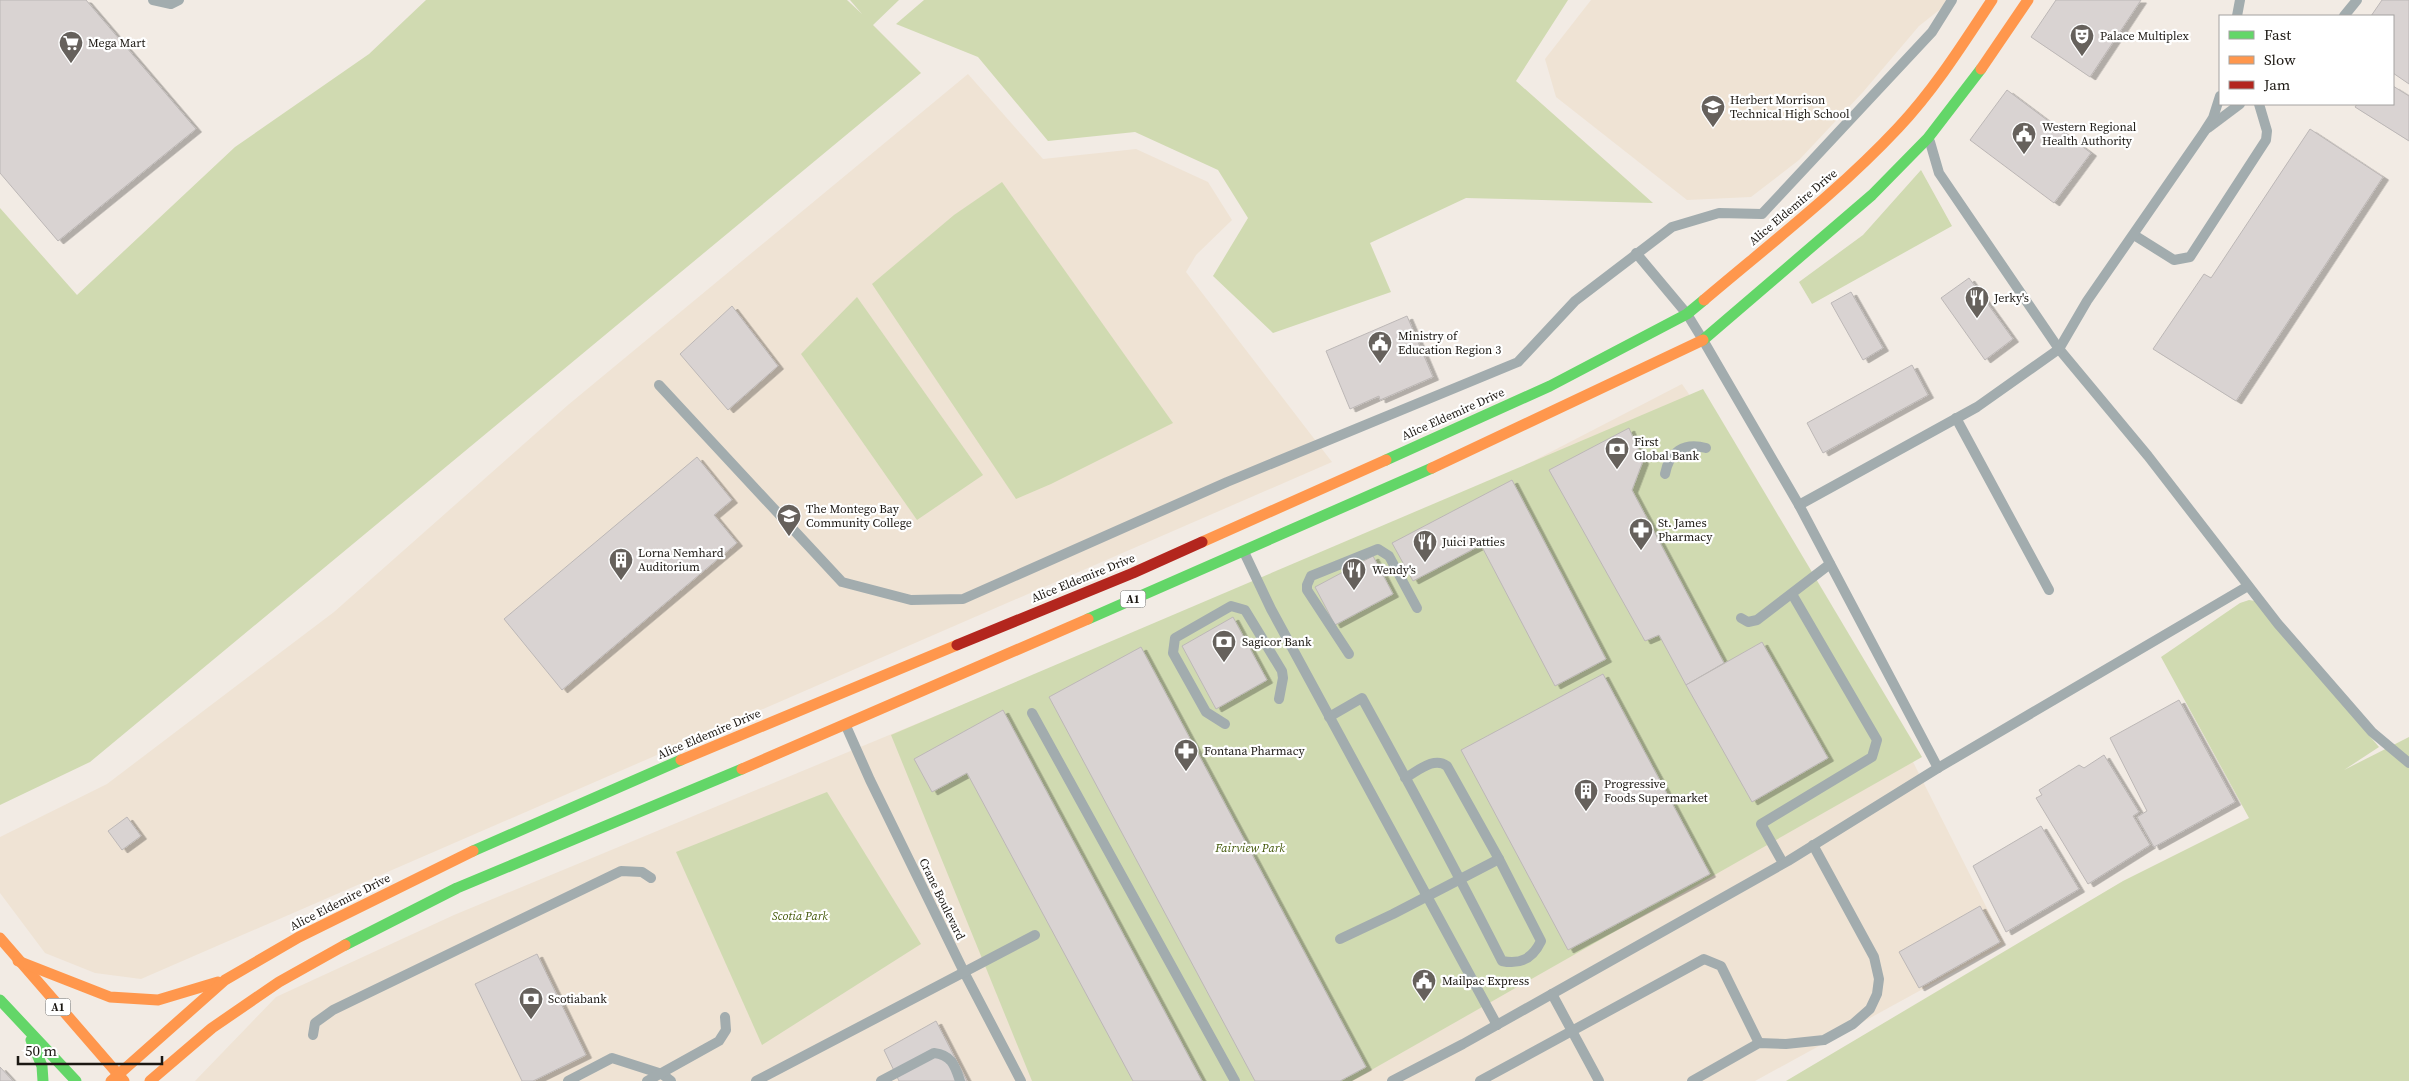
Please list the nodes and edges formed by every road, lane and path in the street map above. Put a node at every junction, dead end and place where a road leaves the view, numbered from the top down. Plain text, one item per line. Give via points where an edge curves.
1 (153, 0) edge
2 (179, 0) edge
3 (1952, 0) edge
4 (1992, 0) edge
5 (2028, 0) edge
6 (2240, 0) edge
7 (2357, 0) edge
8 (2236, 15) edge
9 (2345, 15) edge
10 (2219, 99) edge
11 (2239, 105) edge
12 (2259, 105) edge
13 (2204, 132) junction
14 (1928, 138) junction
15 (2134, 235) junction
16 (1636, 253) junction
17 (1687, 314) junction
18 (1703, 340) junction
19 (2059, 349) junction
20 (659, 385) dead end
21 (1956, 418) junction
22 (1706, 448) dead end
23 (1665, 474) dead end
24 (1799, 505) junction
25 (1243, 551) junction
26 (1830, 564) junction
27 (2248, 586) junction
28 (2049, 590) dead end
29 (1792, 594) junction
30 (1417, 608) dead end
31 (1741, 618) dead end
32 (1349, 654) dead end
33 (1280, 699) dead end
34 (1032, 712) dead end
35 (1329, 717) junction
36 (1225, 724) dead end
37 (846, 725) junction
38 (2409, 763) edge
39 (1938, 768) junction
40 (1406, 778) junction
41 (1814, 845) junction
42 (1499, 859) junction
43 (1783, 863) junction
44 (651, 878) dead end
45 (1460, 878) junction
46 (1425, 896) junction
47 (1036, 935) dead end
48 (0, 938) edge
49 (1340, 939) dead end
50 (18, 961) junction
51 (964, 972) junction
52 (225, 980) junction
53 (1552, 994) junction
54 (0, 1000) edge
55 (725, 1017) dead end
56 (1497, 1025) junction
57 (27, 1029) junction
58 (1571, 1030) junction
59 (313, 1035) dead end
60 (1760, 1043) junction
61 (662, 1074) junction
62 (117, 1079) edge
63 (44, 1081) edge
64 (76, 1081) edge
65 (150, 1081) edge
66 (568, 1081) edge
67 (647, 1081) edge
68 (671, 1081) edge
69 (756, 1081) edge
70 (881, 1081) edge
71 (960, 1081) edge
72 (1021, 1081) edge
73 (1235, 1081) edge
74 (1392, 1081) edge
75 (1480, 1081) edge
76 (1598, 1081) edge
77 (1692, 1081) edge

1 - 2 lane via 171,4
3 - 16 lane via 1932,32 1762,214 1719,213 1672,227
4 - 17 main road, Alice Eldemire Drive / A1 via 1944,72 1892,134 1850,177
5 - 14 main road, A1 via 1990,58
6 - 8 lane
7 - 9 lane
10 - 13 lane
11 - 13 lane
12 - 15 lane via 2267,131 2266,140 2190,257 2174,260
13 - 15 lane
14 - 18 main road, A1 via 1872,195
14 - 19 lane via 1939,174
15 - 19 lane via 2087,300
16 - 17 lane
16 - 20 lane via 1575,301 1518,362 1227,482 964,599 911,600 842,582
17 - 18 lane
17 - 52 main road, Alice Eldemire Drive / A1 via 1550,386 1142,569 826,698 499,838 299,937
18 - 24 lane
18 - 25 main road, A1 via 1473,450
19 - 21 lane via 1977,407
19 - 27 lane via 2154,464
21 - 24 lane
21 - 28 lane
22 - 23 lane via 1697,445 1678,450
24 - 26 lane
25 - 35 lane
25 - 37 main road, A1
26 - 29 lane
26 - 39 lane
27 - 38 lane via 2372,732
27 - 39 lane
29 - 31 lane via 1757,620 1748,622
29 - 43 lane via 1877,740 1872,757 1761,824
30 - 32 lane via 1389,556 1381,550 1311,576 1308,590
33 - 36 lane via 1282,671 1245,610 1231,606 1175,638 1173,645 1173,653 1206,712
34 - 73 lane
35 - 40 lane via 1362,698
35 - 46 lane
37 - 51 lane, Crane Boulevard
37 - 65 main road, A1 via 457,888 380,926 279,982 212,1028
39 - 41 lane
40 - 42 lane via 1433,762 1447,766
40 - 45 lane
41 - 43 lane
41 - 60 lane via 1874,957 1879,979 1877,994 1870,1009 1853,1024 1824,1040
42 - 45 lane
42 - 45 lane via 1541,941 1530,957 1521,962 1502,961
43 - 53 lane
44 - 59 lane via 642,872 622,871 333,1010 315,1023
45 - 46 lane
46 - 49 lane
46 - 56 lane
47 - 51 lane
48 - 50 main road, A1
50 - 52 main road via 110,997 158,1000
50 - 62 main road, A1
51 - 69 lane
51 - 72 lane, Crane Boulevard
52 - 62 main road, Alice Eldemire Drive / A1
53 - 56 lane
53 - 58 lane
54 - 57 main road
55 - 61 lane via 726,1030 719,1041
56 - 74 lane
57 - 63 main road via 42,1066
57 - 64 main road
58 - 60 lane via 1704,959 1721,966
58 - 75 lane
58 - 76 lane
60 - 77 lane
61 - 66 lane via 612,1058
61 - 67 lane
61 - 68 lane
70 - 71 lane via 934,1053 952,1061

